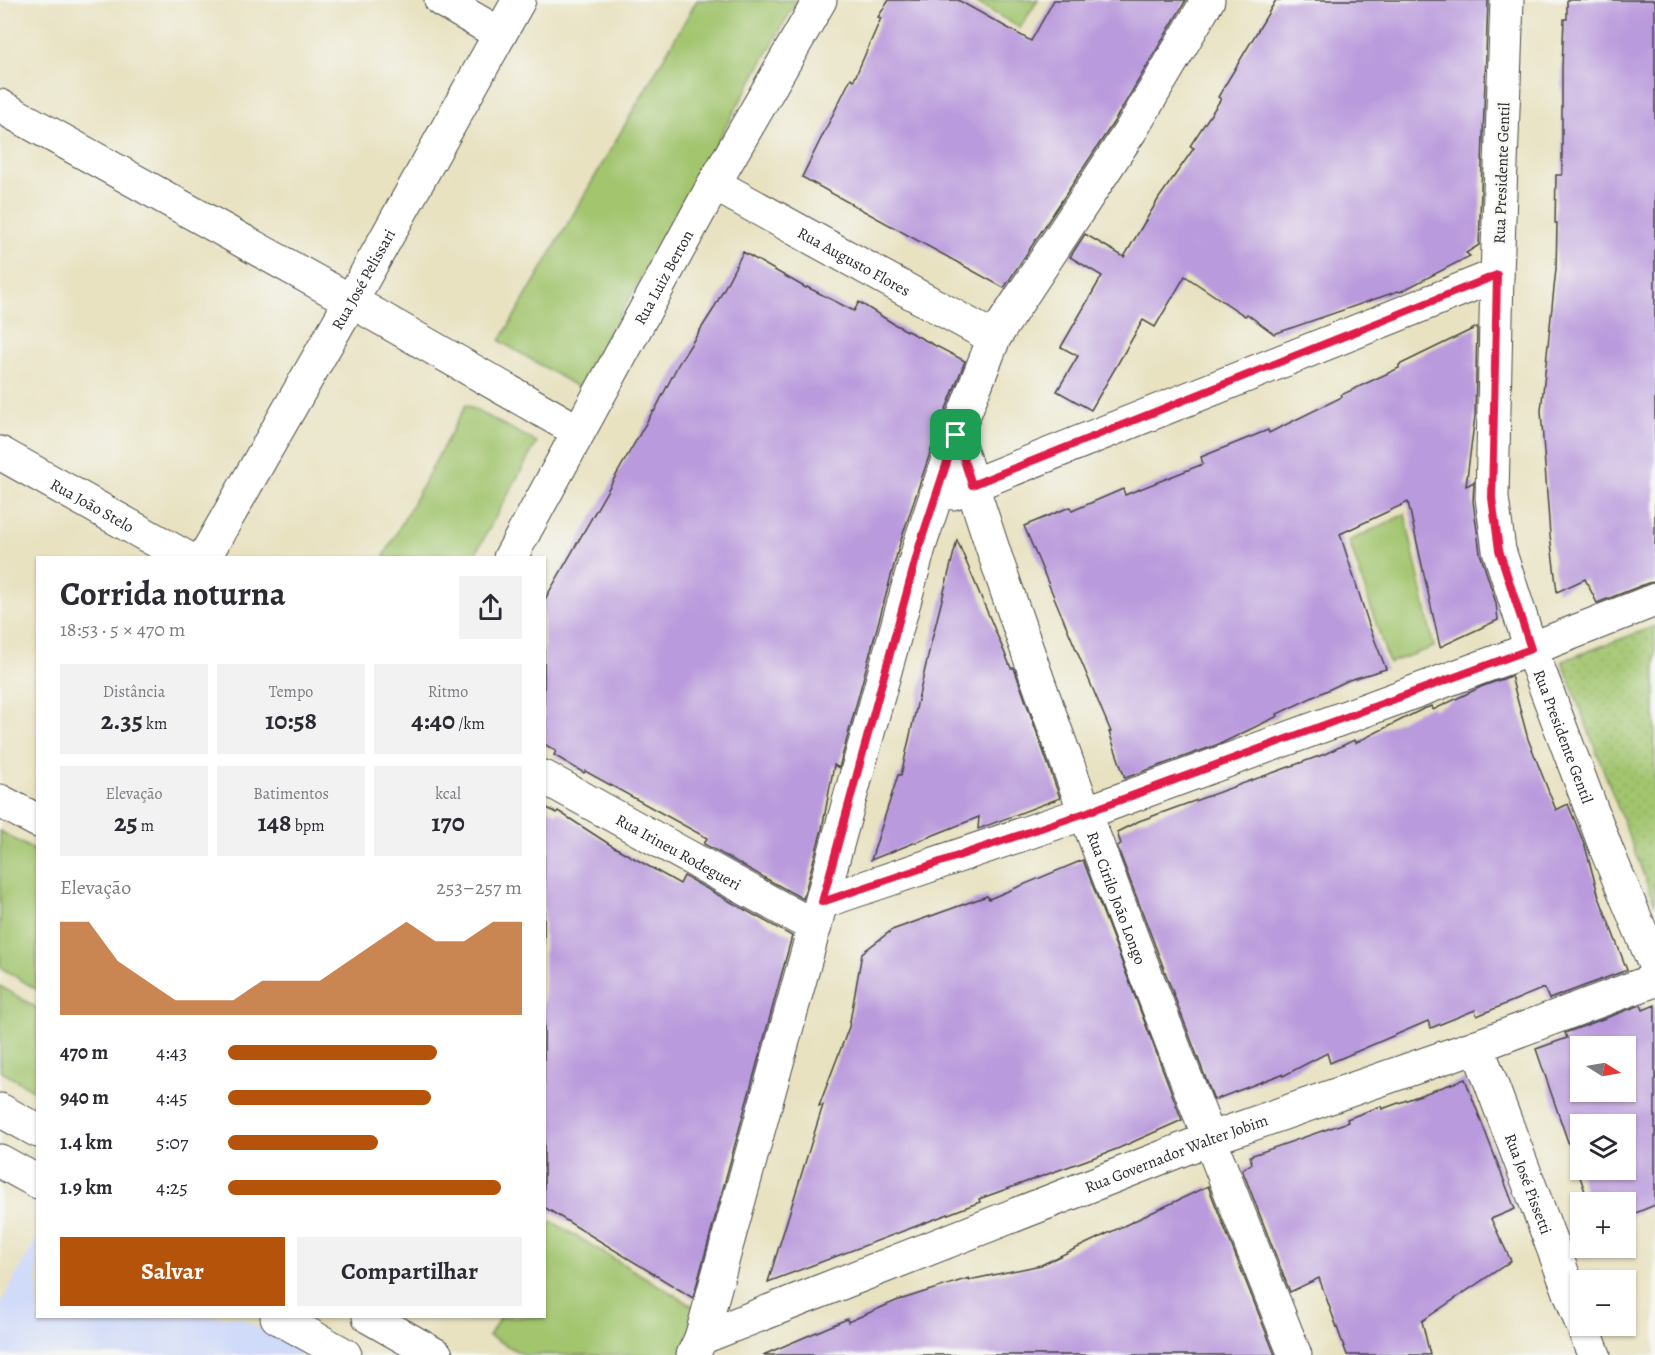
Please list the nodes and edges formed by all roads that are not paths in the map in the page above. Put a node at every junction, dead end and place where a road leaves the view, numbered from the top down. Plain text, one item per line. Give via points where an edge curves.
1 (441, 0) edge
2 (519, 0) edge
3 (820, 0) edge
4 (1208, 0) edge
5 (1507, 0) edge
6 (500, 34) junction
7 (0, 106) edge
8 (714, 184) junction
9 (1497, 275) junction
10 (351, 301) junction
11 (994, 338) junction
12 (578, 431) junction
13 (956, 435) junction
14 (0, 453) edge
15 (972, 485) junction
16 (933, 502) junction
17 (183, 556) edge
18 (205, 556) edge
19 (511, 556) edge
20 (1655, 600) edge
21 (1531, 649) junction
22 (546, 778) edge
23 (0, 801) edge
24 (1085, 813) junction
25 (36, 820) edge
26 (819, 914) junction
27 (1655, 965) edge
28 (1655, 980) edge
29 (1477, 1046) junction
30 (0, 1110) edge
31 (36, 1130) edge
32 (1209, 1139) junction
33 (0, 1161) edge
34 (36, 1181) edge
35 (1570, 1293) edge
36 (279, 1318) edge
37 (371, 1318) edge
38 (1587, 1336) edge
39 (697, 1346) edge
40 (345, 1355) edge
41 (436, 1355) edge
42 (1295, 1355) edge
43 (1594, 1355) edge

1 - 6 street
2 - 6 street, Rua José Pelissari
3 - 8 street, Rua Luiz Berton
4 - 11 street via 1131,130
5 - 9 street, Rua Presidente Gentil
6 - 10 street, Rua José Pelissari
7 - 10 street
8 - 11 street, Rua Augusto Flores
8 - 12 street, Rua Luiz Berton
9 - 15 street
9 - 21 street, Rua Presidente Gentil via 1492,498 1499,550
10 - 12 street
10 - 18 street, Rua José Pelissari
11 - 13 street
12 - 19 street, Rua Luiz Berton
13 - 15 street, Rua Cirilo João Longo
13 - 16 street
14 - 17 street, Rua João Stelo
15 - 16 street
15 - 24 street, Rua Cirilo João Longo
16 - 26 street
20 - 21 street
21 - 24 street
21 - 27 street, Rua Presidente Gentil via 1607,851
22 - 26 street, Rua Irineu Rodegueri
23 - 25 street
24 - 26 street
24 - 32 street, Rua Cirilo João Longo
26 - 39 street
28 - 29 street, Rua Governador Walter Jobim
29 - 32 street, Rua Governador Walter Jobim
29 - 35 street, Rua José Pissetti
30 - 31 street
32 - 39 street, Rua Governador Walter Jobim
32 - 42 street, Rua Cirilo João Longo
33 - 34 street
36 - 40 street
37 - 41 street
38 - 43 street

